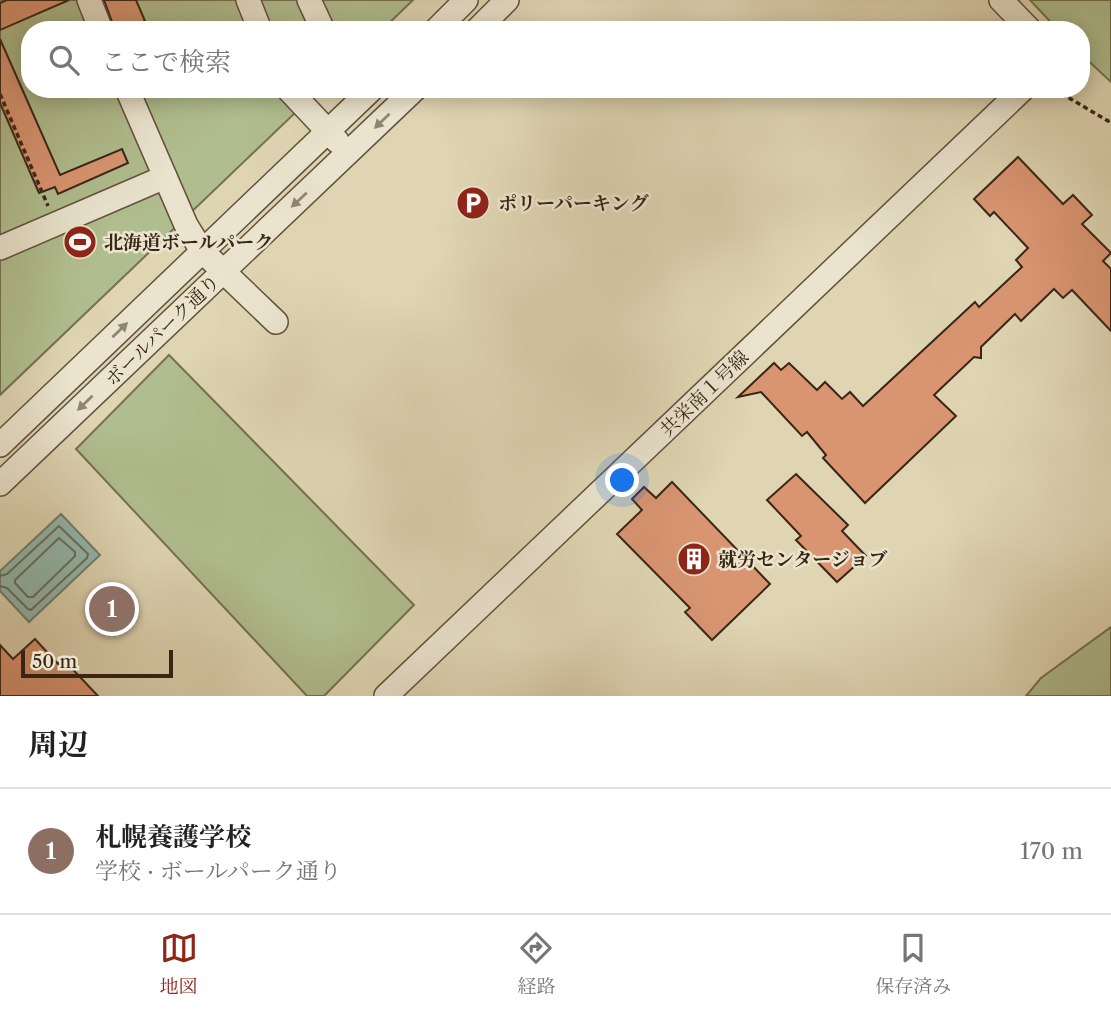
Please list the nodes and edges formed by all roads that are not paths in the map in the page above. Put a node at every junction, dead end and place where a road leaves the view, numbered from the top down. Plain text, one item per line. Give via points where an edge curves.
1 (89, 0) edge
2 (247, 0) edge
3 (309, 0) edge
4 (466, 0) edge
5 (507, 0) edge
6 (1001, 0) edge
7 (98, 21) edge
8 (256, 21) edge
9 (319, 21) edge
10 (445, 21) edge
11 (486, 21) edge
12 (1021, 21) edge
13 (131, 98) edge
14 (298, 98) edge
15 (312, 98) edge
16 (363, 98) edge
17 (406, 98) edge
18 (1014, 98) edge
19 (332, 127) junction
20 (354, 149) junction
21 (165, 177) junction
22 (0, 248) edge
23 (202, 251) junction
24 (223, 272) junction
25 (276, 322) dead end
26 (0, 445) edge
27 (0, 484) edge
28 (386, 696) edge

1 - 7 street
2 - 8 street
3 - 9 street
4 - 10 street
5 - 11 street
6 - 12 street
13 - 21 street
14 - 19 street
15 - 19 street
16 - 19 street, ボールパーク通り
17 -> 20 street, ボールパーク通り
18 - 28 street, 共栄南１号線
19 - 20 street
19 - 23 street, ボールパーク通り
20 -> 24 street, ボールパーク通り
21 - 22 street
21 - 23 street
23 - 24 street
26 -> 23 street, ボールパーク通り
24 - 25 street
24 -> 27 street, ボールパーク通り

